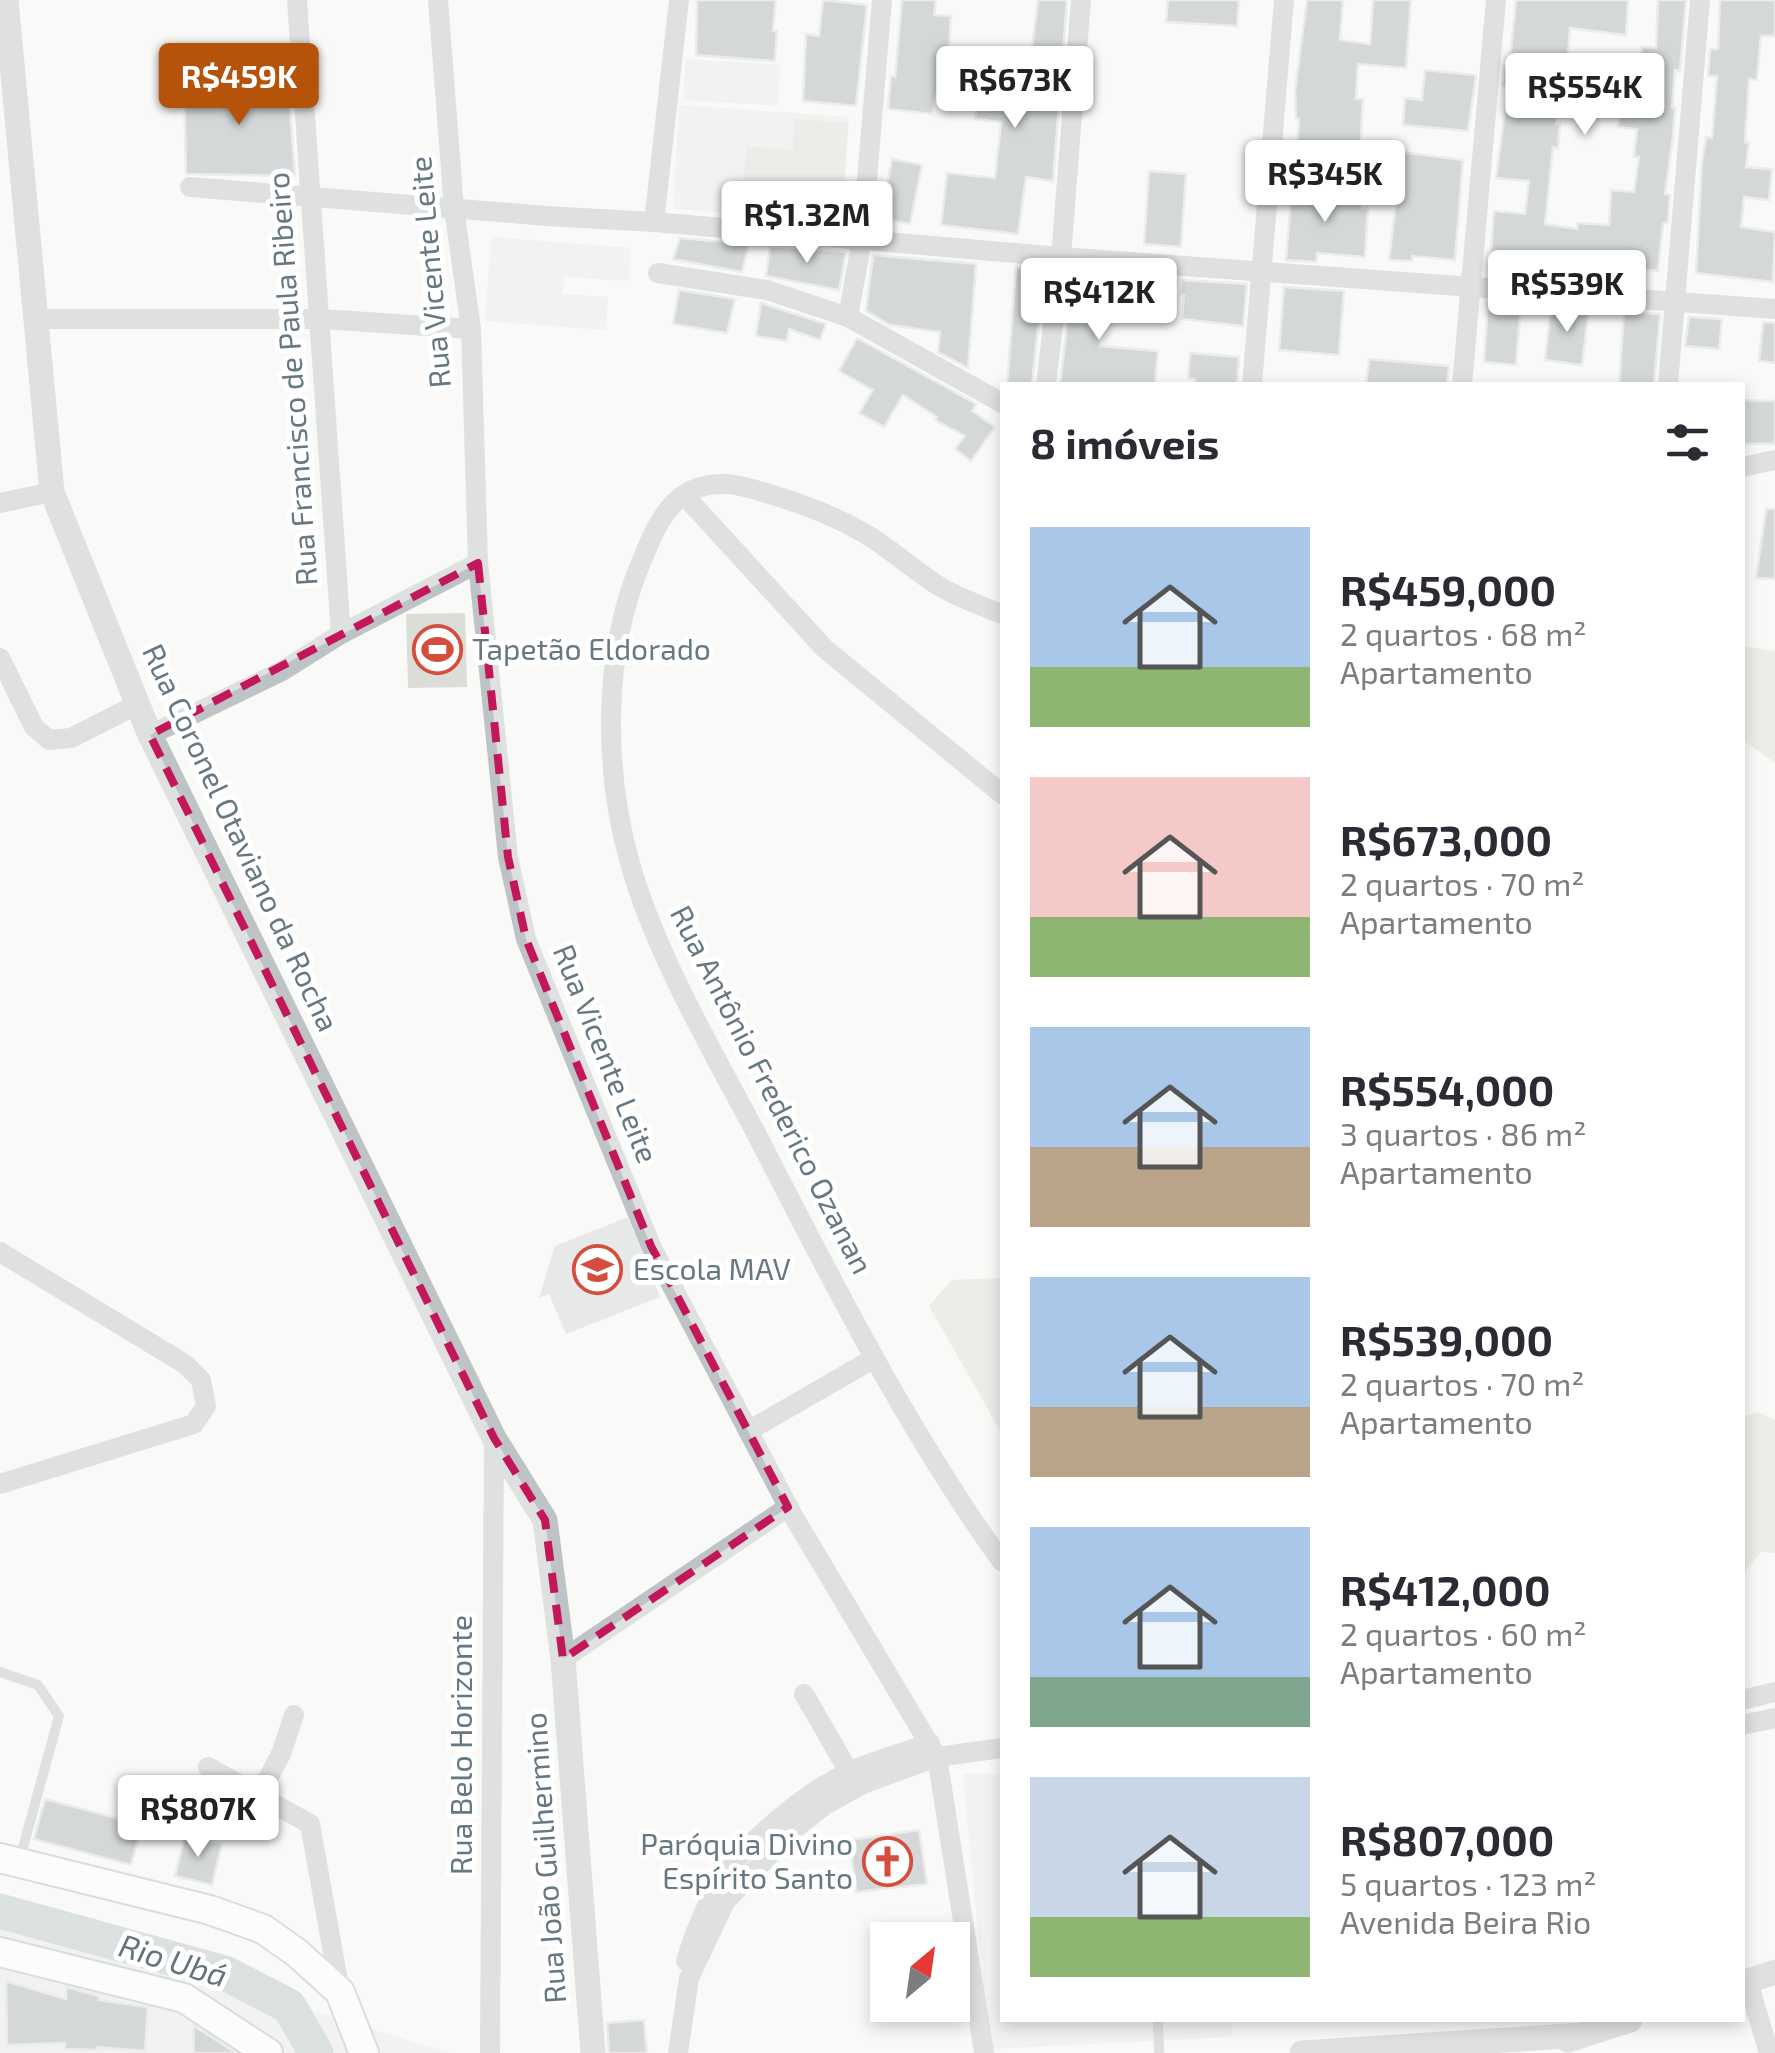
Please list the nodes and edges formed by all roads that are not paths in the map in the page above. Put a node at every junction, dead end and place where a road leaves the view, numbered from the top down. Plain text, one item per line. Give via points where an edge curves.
1 (6, 0) edge
2 (298, 0) edge
3 (438, 0) edge
4 (679, 0) edge
5 (882, 0) edge
6 (1081, 0) edge
7 (1284, 0) edge
8 (1496, 0) edge
9 (1700, 0) edge
10 (190, 187) dead end
11 (309, 197) junction
12 (454, 209) junction
13 (654, 222) junction
14 (862, 239) junction
15 (1061, 257) junction
16 (1263, 272) junction
17 (658, 273) dead end
18 (1470, 286) junction
19 (1676, 302) junction
20 (1775, 309) edge
21 (848, 317) junction
22 (35, 319) junction
23 (322, 320) junction
24 (471, 329) junction
25 (1046, 382) edge
26 (1252, 382) edge
27 (1462, 382) edge
28 (1668, 382) edge
29 (1000, 402) edge
30 (1775, 460) edge
31 (1745, 466) edge
32 (52, 492) junction
33 (684, 495) junction
34 (0, 503) edge
35 (478, 563) junction
36 (1000, 613) edge
37 (341, 634) junction
38 (0, 658) edge
39 (138, 704) junction
40 (150, 736) junction
41 (1000, 792) edge
42 (0, 1252) edge
43 (873, 1358) junction
44 (748, 1431) junction
45 (494, 1438) junction
46 (0, 1484) edge
47 (788, 1507) junction
48 (1000, 1559) edge
49 (563, 1659) junction
50 (0, 1672) edge
51 (1775, 1692) edge
52 (804, 1694) dead end
53 (1745, 1699) edge
54 (294, 1715) dead end
55 (1775, 1718) edge
56 (1745, 1723) edge
57 (1000, 1748) edge
58 (933, 1750) junction
59 (208, 1766) dead end
60 (850, 1772) junction
61 (259, 1795) junction
62 (9, 1860) edge
63 (0, 1952) edge
64 (1775, 1972) edge
65 (1745, 1982) edge
66 (340, 1992) junction
67 (1158, 2022) edge
68 (1624, 2022) edge
69 (1584, 2035) junction
70 (1434, 2049) edge
71 (678, 2052) edge
72 (268, 2053) edge
73 (364, 2053) edge
74 (490, 2053) edge
75 (593, 2053) edge
76 (984, 2053) edge
77 (1159, 2053) edge
78 (1302, 2053) edge
79 (1530, 2053) edge
80 (1769, 2053) edge

1 - 22 street, Rua Coronel Otaviano da Rocha
2 - 11 street, Rua Francisco de Paula Ribeiro
3 - 12 street, Rua Vicente Leite
4 - 13 street
5 - 14 street
6 - 15 street
7 - 16 street
8 - 18 street
9 - 19 street
10 - 11 street
11 - 12 street
11 - 23 street, Rua Francisco de Paula Ribeiro
12 - 13 street
12 - 24 street, Rua Vicente Leite
13 - 14 street
14 - 15 street
14 - 21 street
15 - 16 street
15 - 25 street
16 - 18 street
16 - 26 street
17 - 21 street via 767,290
18 - 19 street
18 - 27 street
19 - 20 street
19 - 28 street
21 - 29 street
22 - 23 street
22 - 32 street, Rua Coronel Otaviano da Rocha
23 - 24 street
23 - 37 street, Rua Francisco de Paula Ribeiro
24 - 35 street, Rua Vicente Leite
30 - 31 street
32 - 34 street
32 - 39 street, Rua Coronel Otaviano da Rocha
33 - 36 street via 725,484 818,509 940,586
33 - 41 street via 824,648
33 - 43 street, Rua Antônio Frederico Ozanan via 669,505 653,532 619,640 613,760 630,862 695,1016
35 - 37 street
35 - 44 street, Rua Vicente Leite via 508,857 526,939 652,1246
37 - 40 street via 282,672
38 - 39 street via 34,728 48,740 70,738
39 - 40 street, Rua Coronel Otaviano da Rocha
40 - 45 street, Rua Coronel Otaviano da Rocha
42 - 46 street via 185,1364 201,1380 206,1406 194,1424
43 - 44 street
43 - 48 street, Rua Antônio Frederico Ozanan
44 - 47 street, Rua Vicente Leite
45 - 49 street, Rua Coronel Otaviano da Rocha via 544,1520
45 - 74 street, Rua Belo Horizonte
47 - 49 street
47 - 58 street, Rua Vicente Leite
49 - 75 street, Rua João Guilhermino
50 - 62 lane via 38,1686 59,1716
51 - 53 street
52 - 60 street
54 - 61 street
55 - 56 street
57 - 58 street
58 - 60 street
58 - 71 street via 825,1805 725,1902 689,1978
58 - 76 street, Rua Vicente Leite
59 - 61 street
60 - 71 street via 784,1816 720,1883 694,1933 678,1986
61 - 66 street via 310,1824
62 - 66 main road via 263,1928
63 - 72 main road via 184,1998
64 - 65 street
65 - 80 street
66 - 73 main road
67 - 77 lane
68 - 69 street
69 - 70 street
69 - 79 street
70 - 78 street

